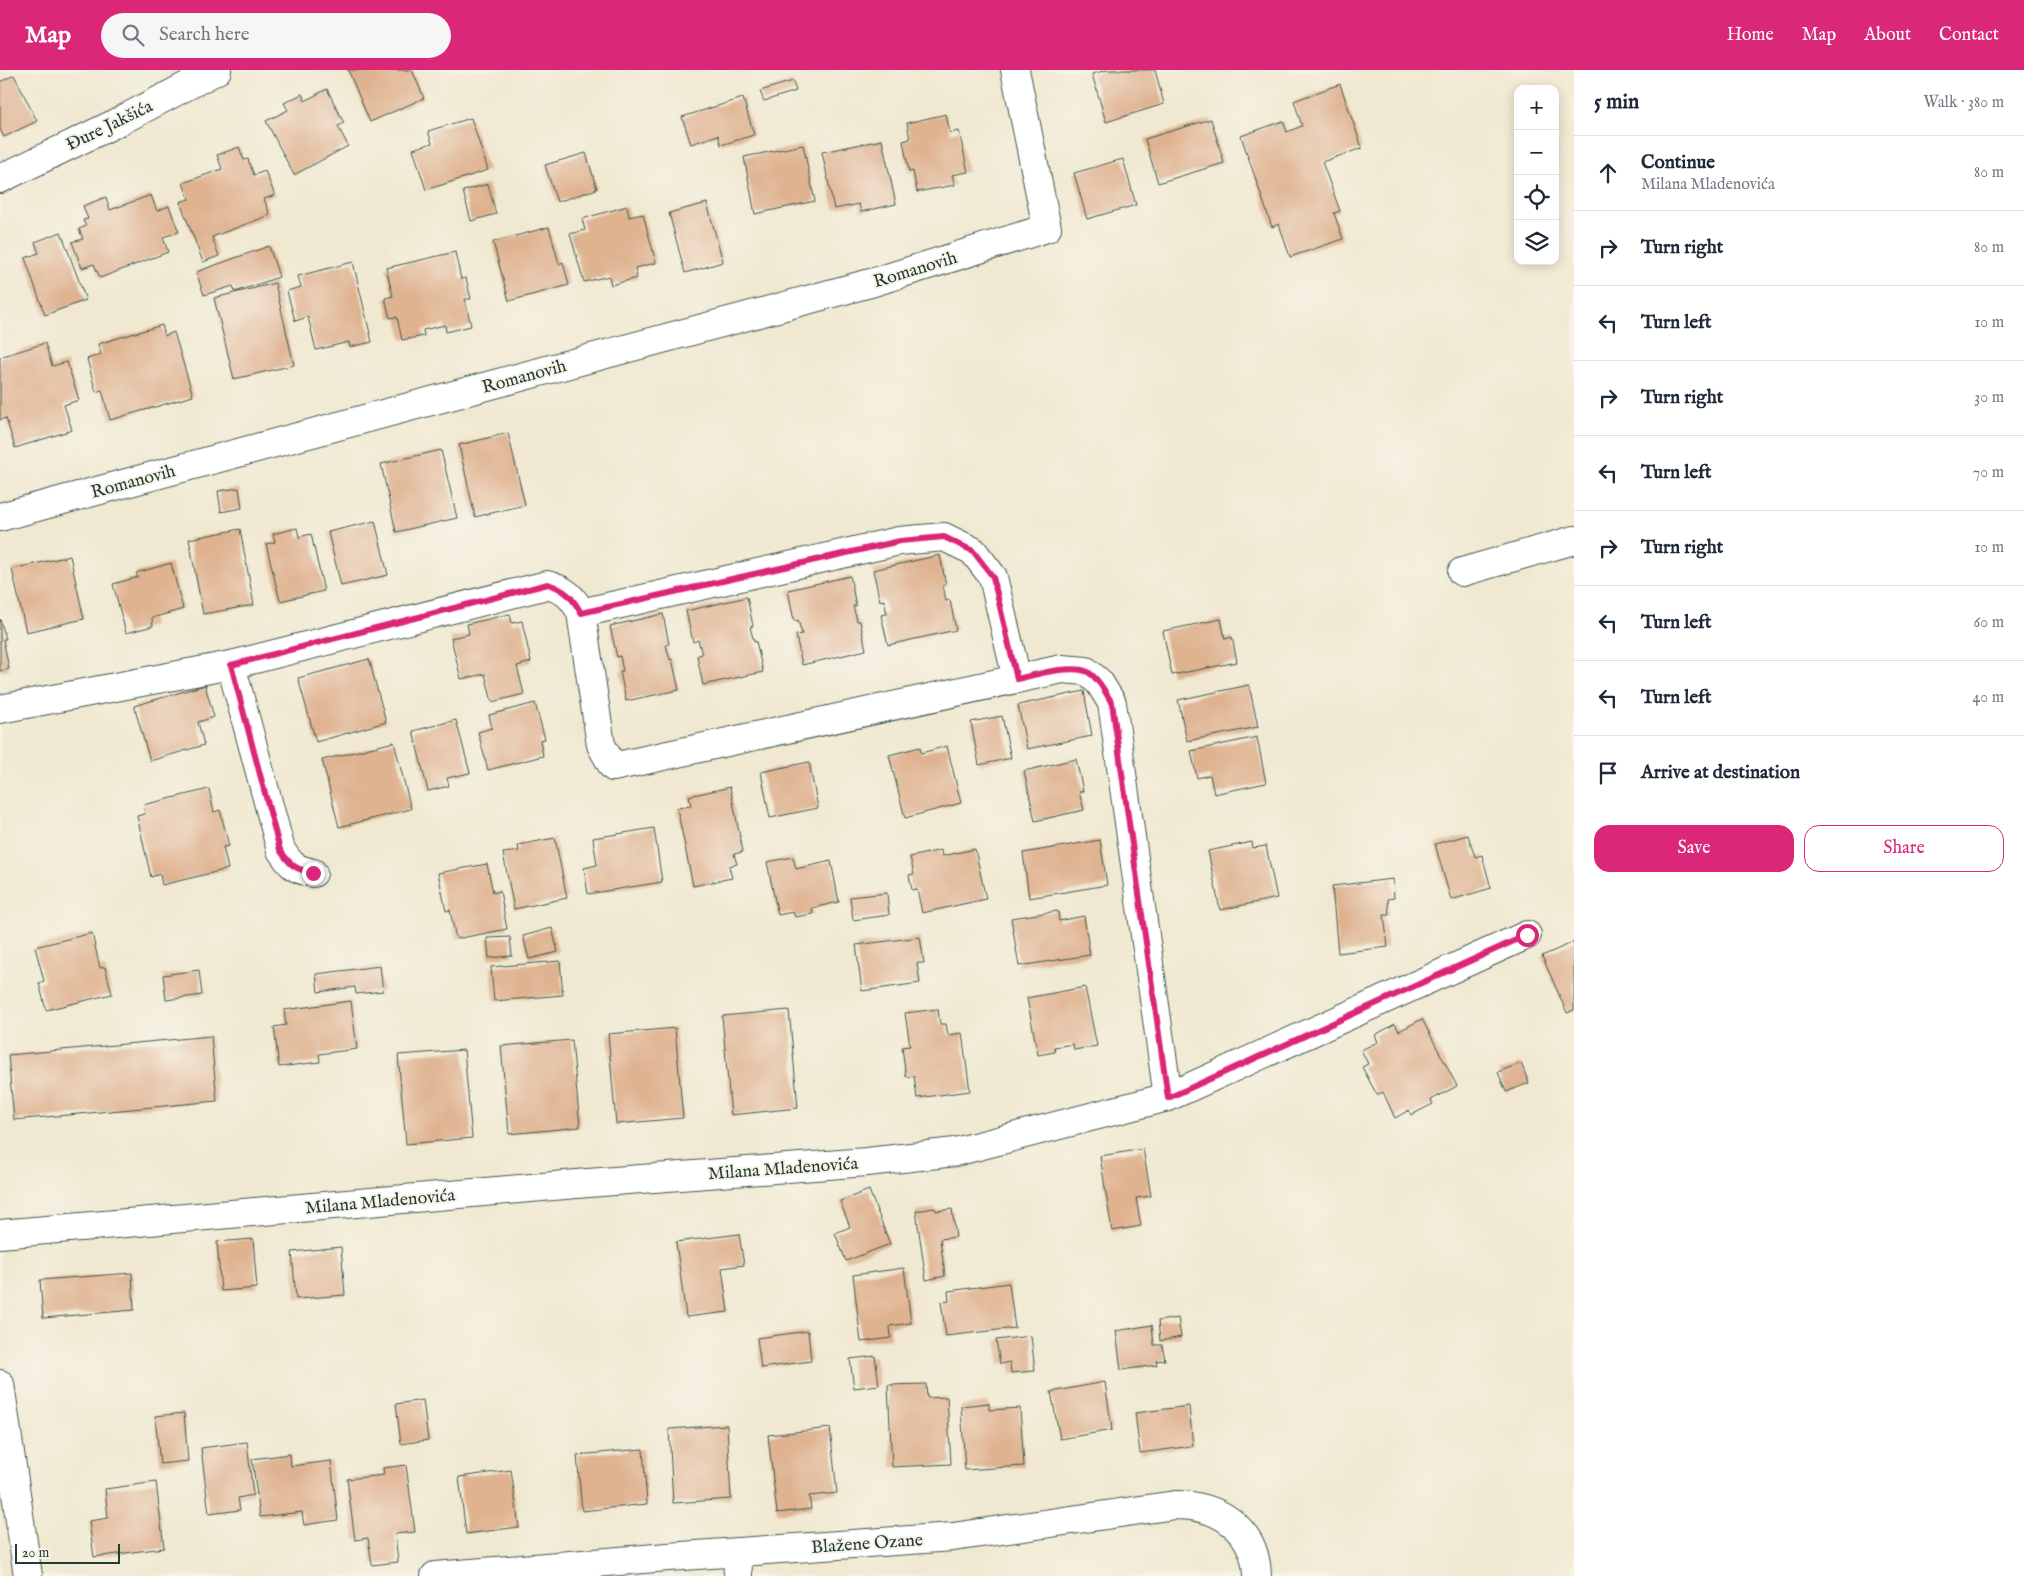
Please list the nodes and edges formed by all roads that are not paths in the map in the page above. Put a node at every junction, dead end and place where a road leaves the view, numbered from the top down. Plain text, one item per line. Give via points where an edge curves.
1 (217, 70) edge
2 (1015, 70) edge
3 (0, 178) edge
4 (0, 517) edge
5 (1574, 540) edge
6 (1462, 572) dead end
7 (581, 613) junction
8 (231, 665) junction
9 (1017, 679) junction
10 (0, 709) edge
11 (313, 873) dead end
12 (1527, 935) dead end
13 (1168, 1098) junction
14 (0, 1234) edge
15 (0, 1384) edge
16 (738, 1564) edge
17 (28, 1576) edge
18 (435, 1576) edge
19 (1257, 1576) edge

1 - 3 street, Đure Jakšića
2 - 4 street, Romanovih via 1047,228 874,282
5 - 6 street
7 - 8 street via 572,597 548,584
7 - 9 street via 900,541 944,537 973,551 993,577
7 - 9 street via 601,745 613,767
8 - 10 street
8 - 11 street via 280,850 298,870
9 - 13 street via 1062,669 1086,671 1099,682 1112,703
12 - 13 street, Milana Mladenovića
13 - 14 street, Milana Mladenovića via 954,1152 867,1162
15 - 17 street
16 - 18 street, Blažene Ozane
16 - 19 street, Blažene Ozane via 1190,1505 1221,1515 1242,1532 1254,1553

